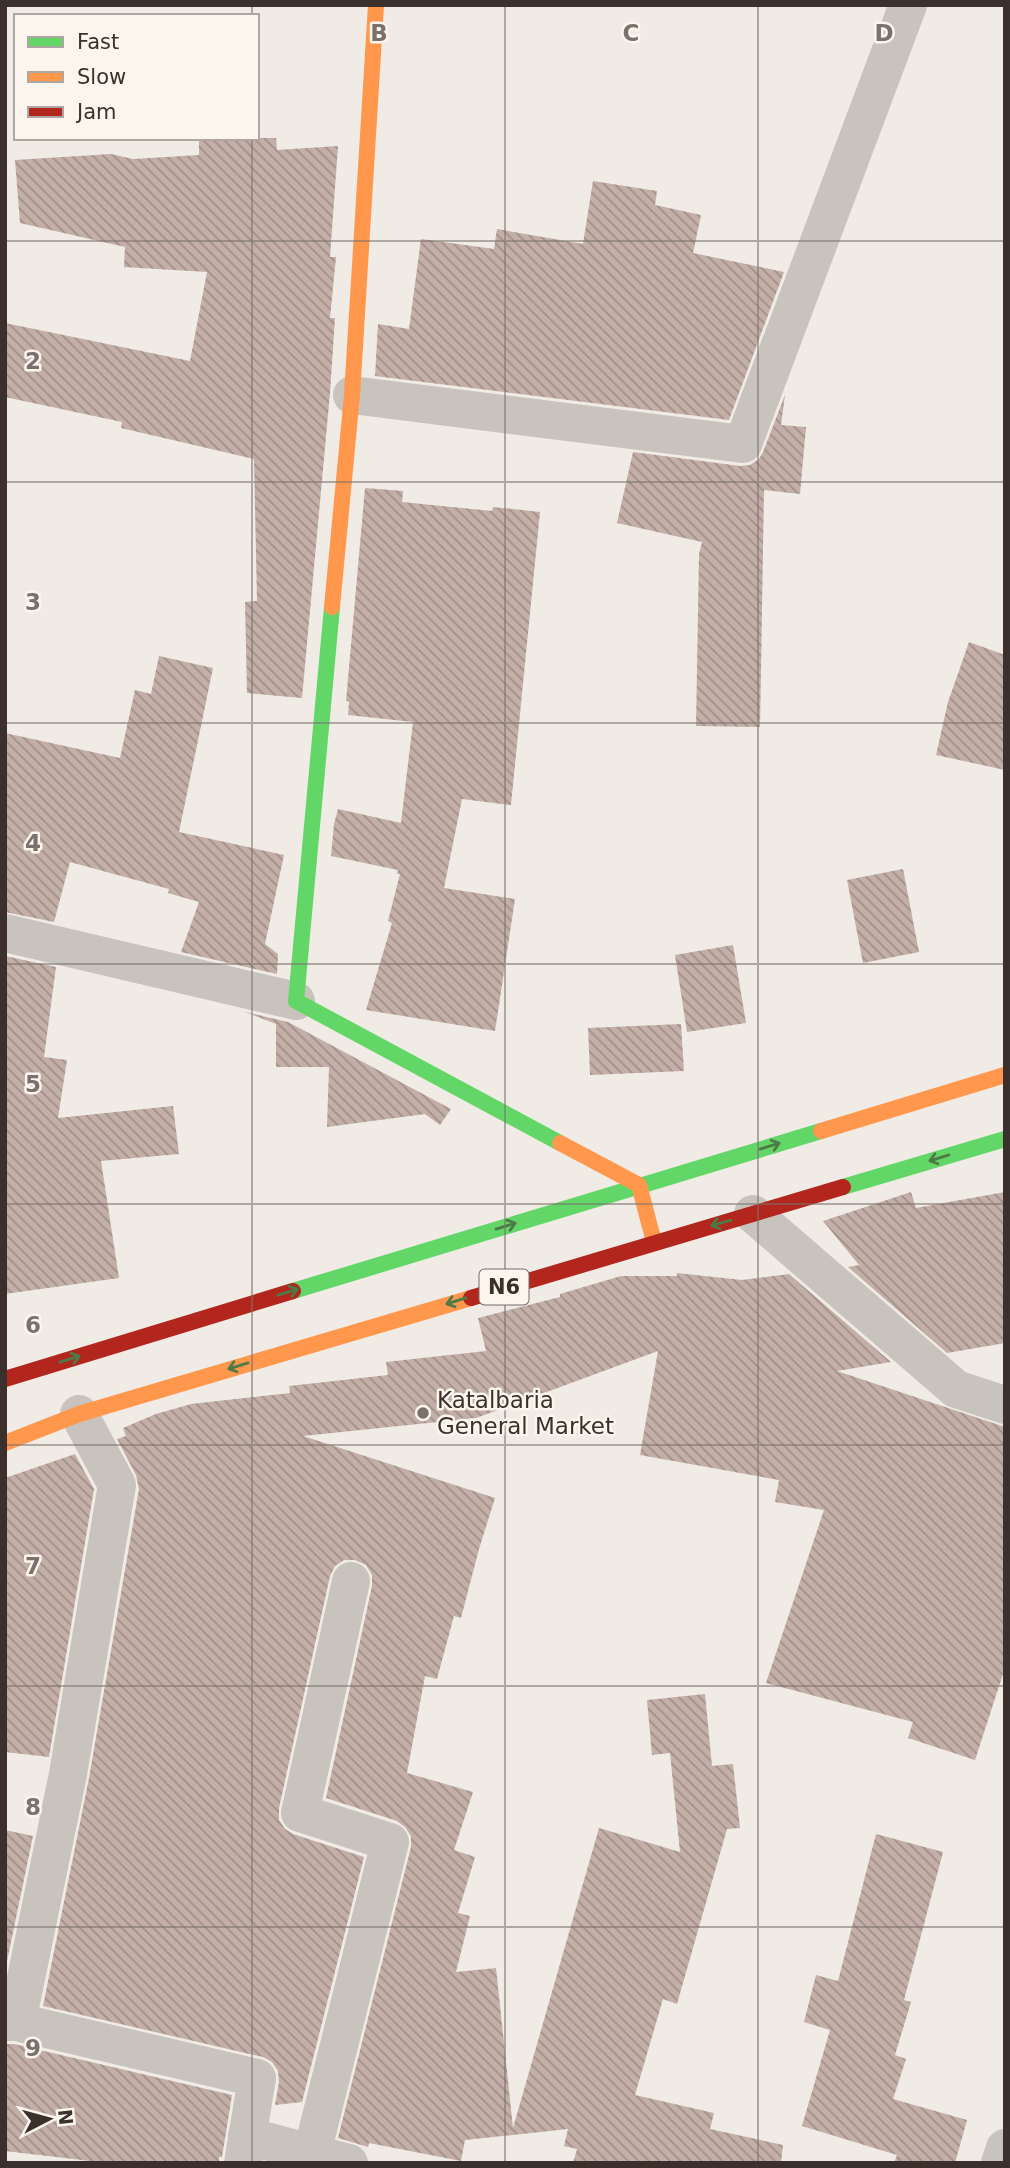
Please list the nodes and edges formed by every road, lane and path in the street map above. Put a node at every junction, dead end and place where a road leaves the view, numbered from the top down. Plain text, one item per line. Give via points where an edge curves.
1 (376, 5) edge
2 (908, 5) edge
3 (352, 395) junction
4 (5, 933) edge
5 (296, 1001) junction
6 (1005, 1075) edge
7 (1005, 1139) edge
8 (639, 1185) junction
9 (753, 1214) junction
10 (654, 1242) junction
11 (5, 1379) edge
12 (1005, 1405) edge
13 (79, 1414) junction
14 (5, 1443) edge
15 (351, 1581) dead end
16 (11, 2022) edge
17 (1005, 2148) edge
18 (245, 2150) edge
19 (312, 2153) junction
20 (349, 2163) edge
21 (1000, 2163) edge

1 - 3 main road
2 - 3 street via 743,444
3 - 5 main road
4 - 5 street
5 - 8 main road
8 -> 6 main road, N6
7 -> 9 main road, N6
8 - 10 main road
11 -> 8 main road, N6
9 -> 10 main road, N6
9 - 12 street via 956,1389
10 -> 13 main road, N6
13 - 14 main road, N6
13 - 16 street via 117,1485 68,1774
15 - 19 street via 300,1813 390,1842
16 - 18 street via 257,2078
17 - 21 street
18 - 19 street
19 - 20 street

